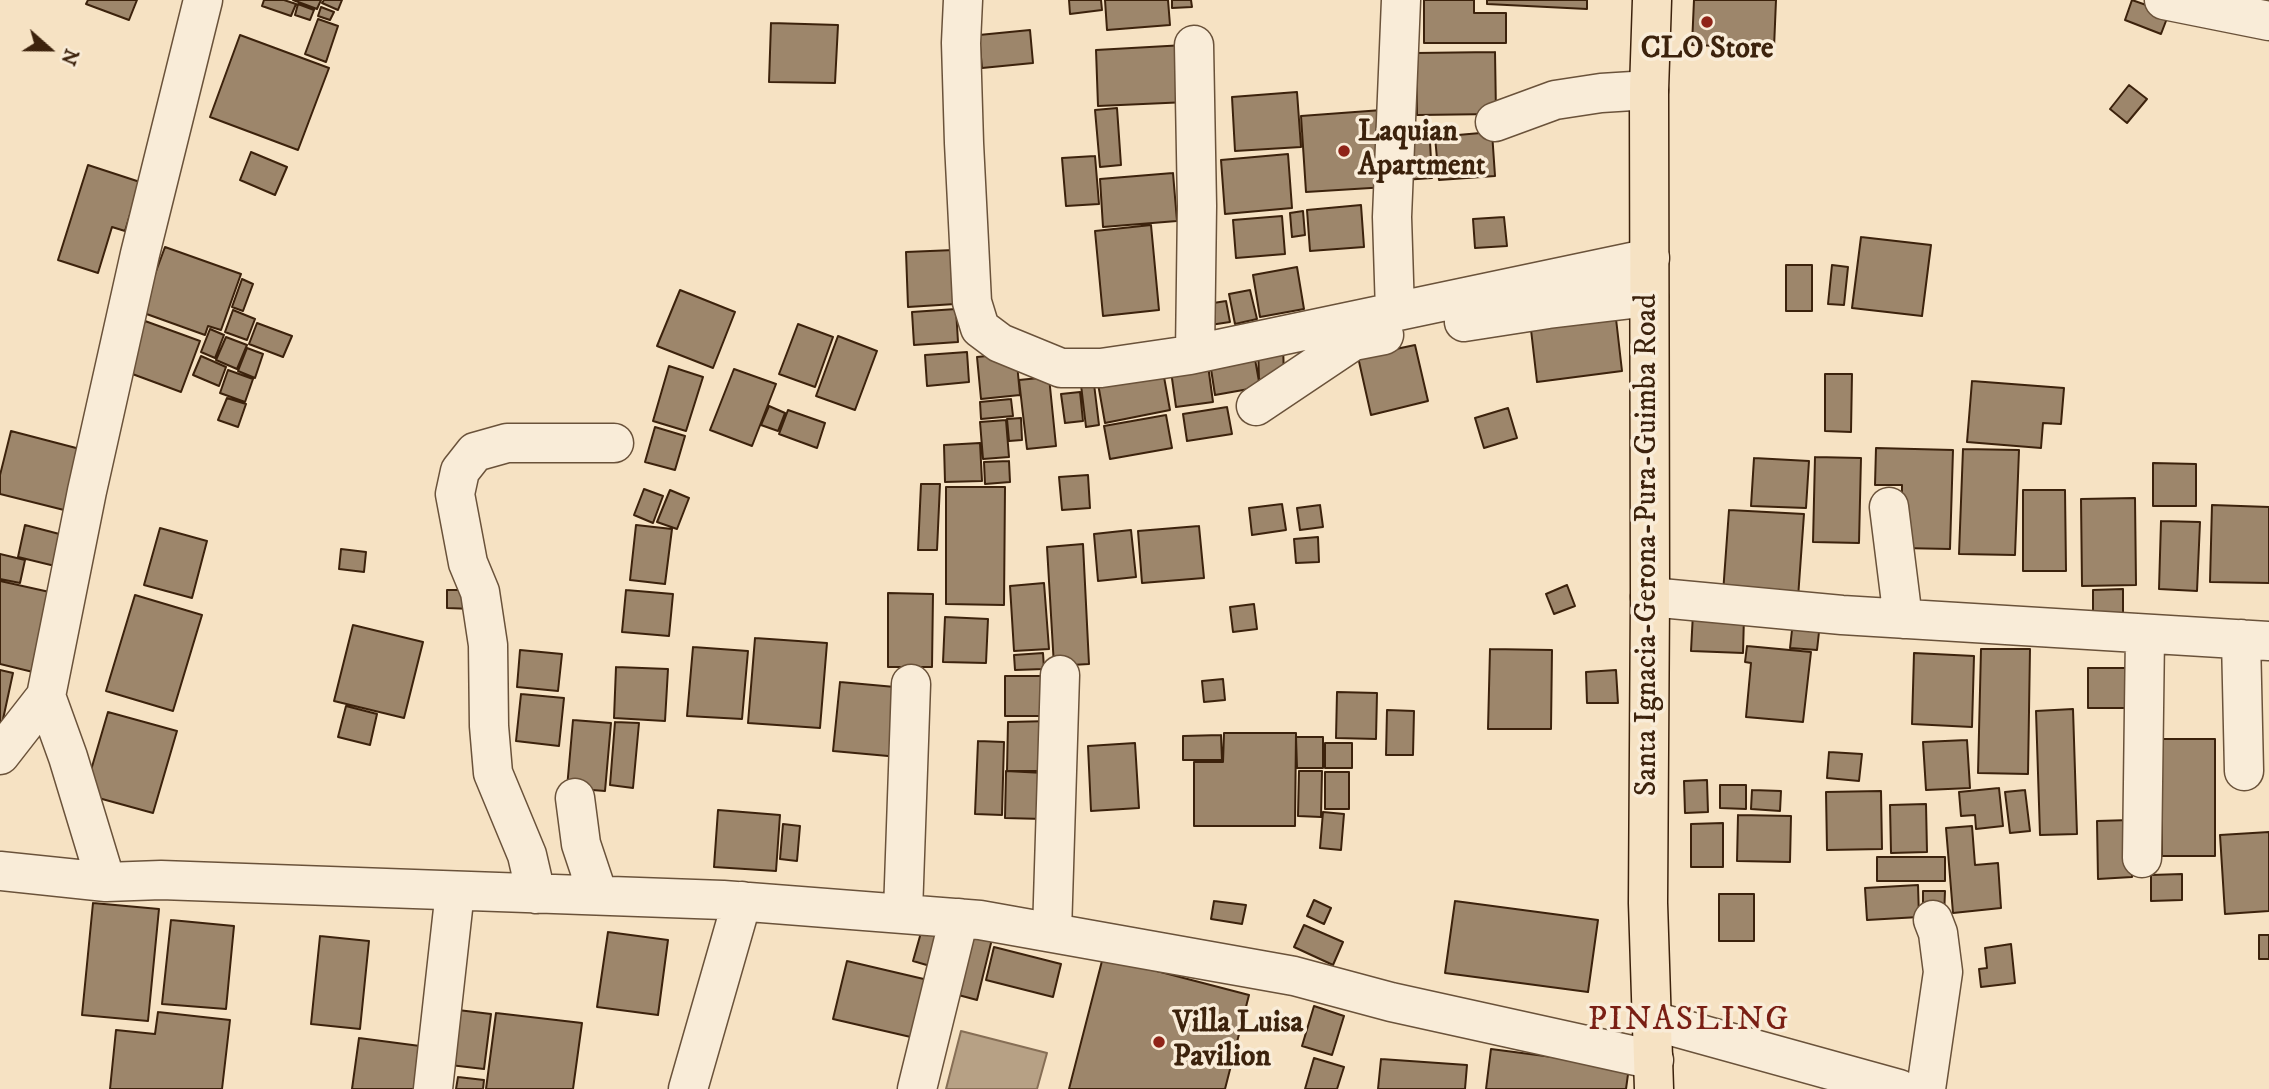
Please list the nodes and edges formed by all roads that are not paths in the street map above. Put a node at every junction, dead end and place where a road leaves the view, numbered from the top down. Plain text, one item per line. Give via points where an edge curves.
1 (203, 0) edge
2 (963, 0) edge
3 (1401, 0) edge
4 (1652, 0) edge
5 (2164, 0) edge
6 (2269, 21) edge
7 (1194, 45) dead end
8 (1649, 90) junction
9 (1495, 122) dead end
10 (1650, 258) junction
11 (1649, 297) junction
12 (1395, 312) junction
13 (1195, 353) junction
14 (1256, 406) dead end
15 (614, 443) dead end
16 (1889, 506) dead end
17 (1650, 597) junction
18 (1903, 619) junction
19 (2145, 635) junction
20 (2255, 640) edge
21 (1060, 675) dead end
22 (911, 684) dead end
23 (46, 696) junction
24 (0, 755) edge
25 (2244, 771) dead end
26 (575, 798) dead end
27 (2142, 858) dead end
28 (0, 871) edge
29 (106, 882) junction
30 (455, 891) junction
31 (536, 894) junction
32 (598, 895) junction
33 (742, 901) junction
34 (903, 912) junction
35 (959, 918) junction
36 (1933, 920) dead end
37 (1052, 932) junction
38 (1653, 1021) junction
39 (1654, 1075) edge
40 (433, 1089) edge
41 (688, 1089) edge
42 (917, 1089) edge
43 (1899, 1089) edge
44 (1926, 1089) edge

1 - 23 street via 140,254
2 - 13 street via 967,238 972,302 979,328 1000,343 1061,368 1101,368
3 - 12 street via 1392,216
4 - 8 main road, Santa Ignacia-Gerona-Pura-Guimba Road
5 - 6 street
7 - 13 street
8 - 9 street via 1555,100
8 - 10 main road, Santa Ignacia-Gerona-Pura-Guimba Road
10 - 11 main road, Santa Ignacia-Gerona-Pura-Guimba Road
10 - 12 street
11 - 14 street via 1353,341
11 - 17 main road, Santa Ignacia-Gerona-Pura-Guimba Road
12 - 13 street
15 - 31 street via 507,443 475,453 460,471 455,494 468,563 480,592 488,645 493,773 527,855
16 - 18 street
17 - 18 street
17 - 38 main road, Santa Ignacia-Gerona-Pura-Guimba Road via 1648,903
18 - 19 street
19 - 20 street
19 - 27 street
20 - 25 street
21 - 37 street
22 - 34 street
23 - 24 street
23 - 29 street
26 - 32 street via 581,844
28 - 29 street
29 - 30 street
30 - 31 street
30 - 40 street
31 - 32 street
32 - 33 street
33 - 34 street
33 - 41 street
34 - 35 street
35 - 37 street
35 - 42 street
36 - 44 street via 1943,972
37 - 39 street via 1294,976
38 - 39 main road, Santa Ignacia-Gerona-Pura-Guimba Road
38 - 43 street

